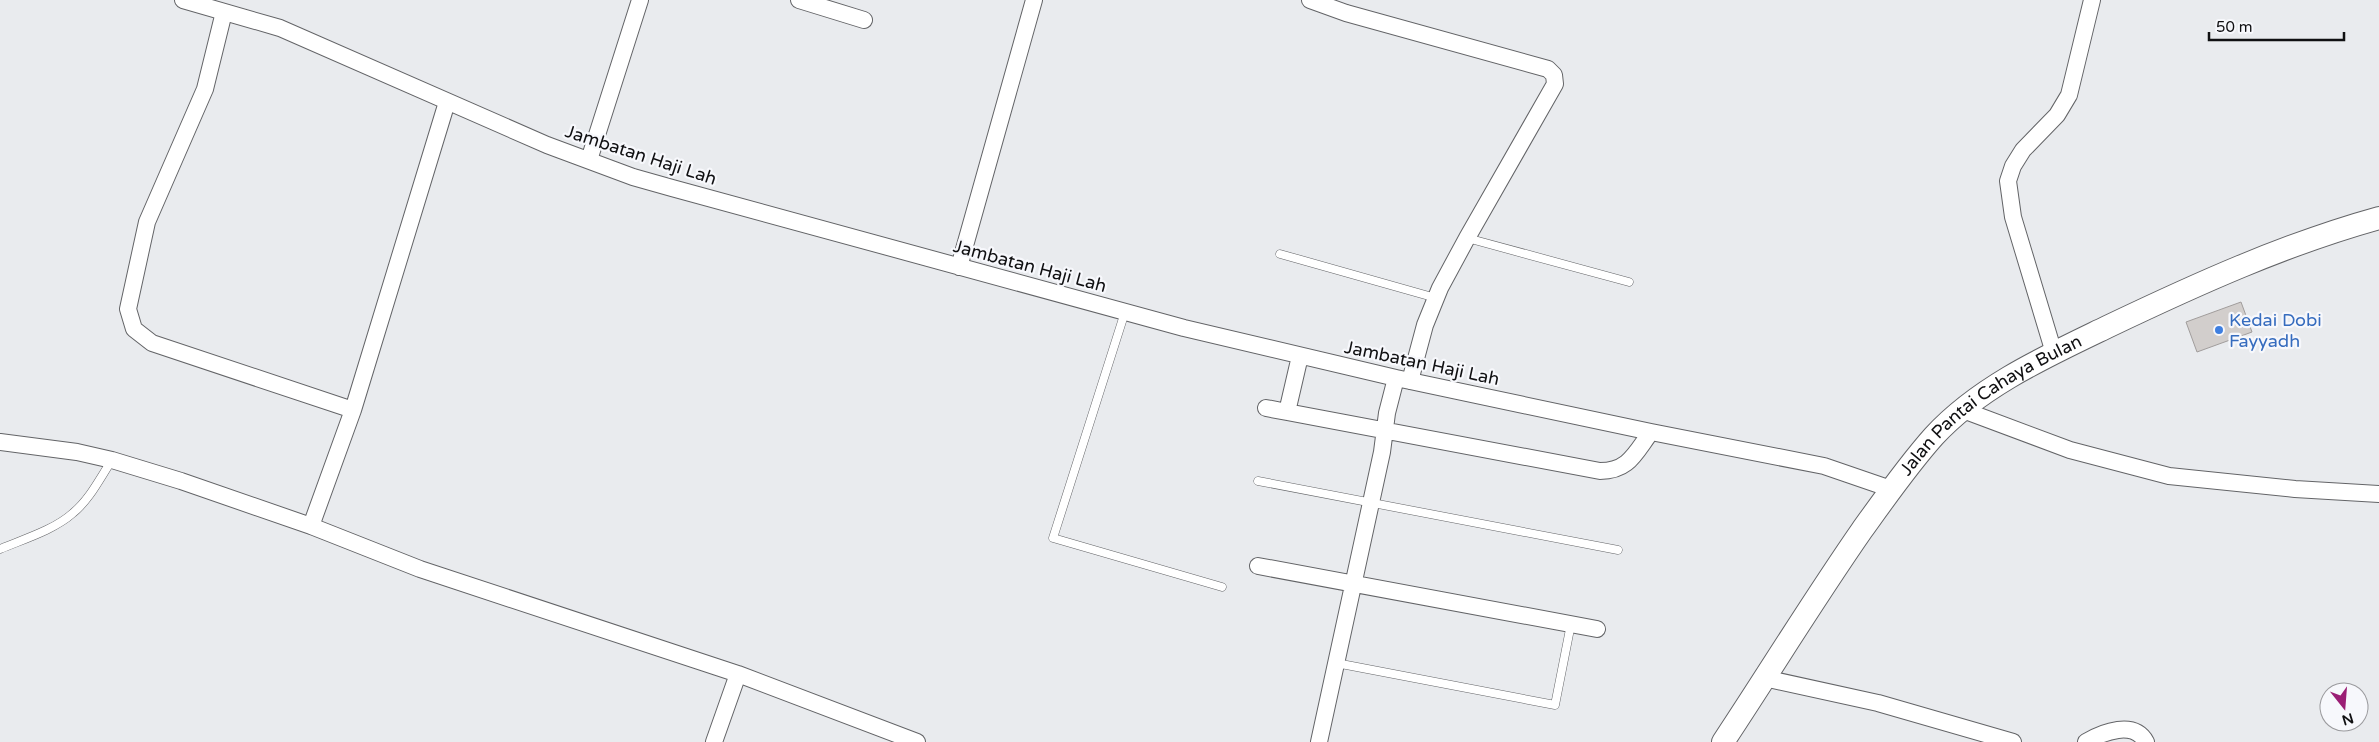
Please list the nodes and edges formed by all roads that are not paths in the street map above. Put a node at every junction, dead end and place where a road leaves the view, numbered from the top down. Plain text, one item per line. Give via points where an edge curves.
1 (182, 0) edge
2 (640, 0) edge
3 (799, 0) edge
4 (1034, 0) edge
5 (1310, 0) edge
6 (2092, 0) edge
7 (224, 12) junction
8 (864, 20) dead end
9 (446, 102) junction
10 (589, 160) junction
11 (2379, 218) edge
12 (1466, 238) junction
13 (1280, 254) dead end
14 (959, 267) junction
15 (1629, 282) dead end
16 (1436, 298) junction
17 (1126, 312) junction
18 (2054, 353) junction
19 (1300, 356) junction
20 (1403, 379) junction
21 (1266, 408) dead end
22 (353, 410) junction
23 (1963, 410) junction
24 (1287, 412) junction
25 (1384, 432) junction
26 (1651, 432) junction
27 (0, 442) edge
28 (112, 460) junction
29 (1258, 481) dead end
30 (1891, 489) junction
31 (2379, 494) edge
32 (1372, 502) junction
33 (311, 526) junction
34 (0, 549) edge
35 (1618, 550) dead end
36 (1258, 566) dead end
37 (1354, 583) junction
38 (1222, 587) dead end
39 (1571, 624) junction
40 (1597, 629) dead end
41 (1336, 663) junction
42 (738, 674) junction
43 (1764, 678) junction
44 (714, 742) edge
45 (916, 742) edge
46 (1319, 742) edge
47 (1723, 742) edge
48 (2013, 742) edge
49 (2086, 742) edge
50 (2146, 742) edge

1 - 7 street, Jambatan Haji Lah
2 - 10 street
3 - 8 street
4 - 14 street
5 - 12 street via 1548,69 1554,75 1555,84
6 - 18 street via 2064,107 2022,150 2008,181 2012,218
7 - 9 street, Jambatan Haji Lah via 280,28
7 - 22 street via 204,90 147,222 128,309 134,329 152,343
9 - 10 street, Jambatan Haji Lah
9 - 22 street
10 - 14 street, Jambatan Haji Lah via 672,188
11 - 18 street, Jalan Pantai Cahaya Bulan via 2267,256
12 - 15 lane
12 - 16 street
13 - 16 lane
14 - 17 street, Jambatan Haji Lah
16 - 20 street
17 - 19 street, Jambatan Haji Lah
17 - 38 lane via 1053,538
18 - 23 street, Jalan Pantai Cahaya Bulan
19 - 20 street, Jambatan Haji Lah
19 - 24 street
20 - 25 street
20 - 26 street, Jambatan Haji Lah
21 - 24 street
22 - 33 street
23 - 30 street, Jalan Pantai Cahaya Bulan via 1935,435
23 - 31 street via 2070,450 2169,476
24 - 25 street
25 - 26 street via 1613,471 1625,466
25 - 32 street
26 - 30 street, Jambatan Haji Lah via 1824,466
27 - 28 street
28 - 33 street
28 - 34 lane via 88,498 73,514
29 - 32 lane
30 - 43 street, Jalan Pantai Cahaya Bulan
32 - 35 lane
32 - 37 street
33 - 42 street via 420,569
36 - 37 street
37 - 39 street
37 - 41 street
39 - 40 street
39 - 41 lane via 1555,706
41 - 46 street
42 - 44 street
42 - 45 street
43 - 47 street, Jalan Pantai Cahaya Bulan
43 - 48 street via 1878,703
49 - 50 street via 2107,732 2128,730 2138,732

